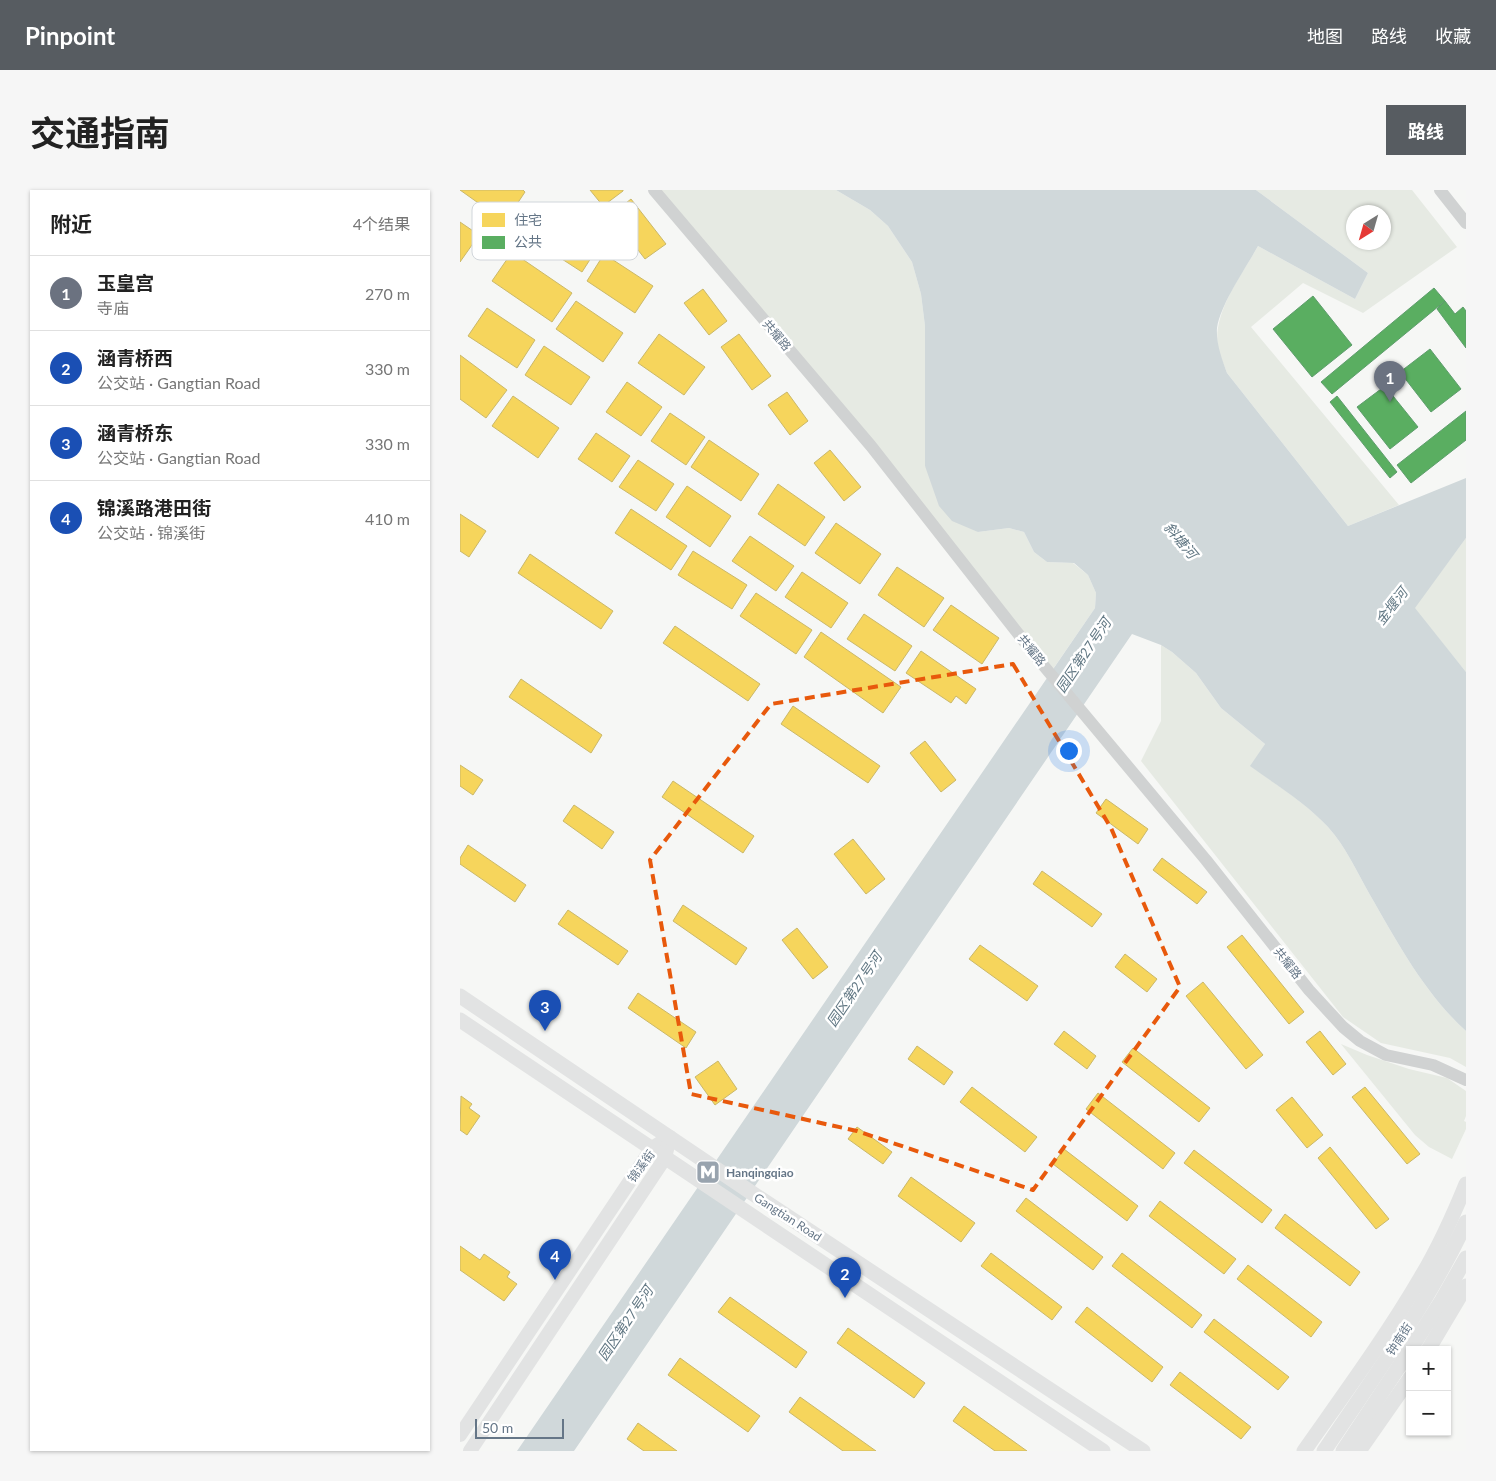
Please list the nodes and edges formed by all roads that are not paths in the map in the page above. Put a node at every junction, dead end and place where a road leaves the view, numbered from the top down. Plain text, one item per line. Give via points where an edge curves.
1 (654, 190) edge
2 (1440, 190) edge
3 (1466, 224) edge
4 (460, 996) edge
5 (460, 1020) edge
6 (1466, 1080) edge
7 (670, 1137) junction
8 (652, 1148) junction
9 (665, 1158) junction
10 (1466, 1184) edge
11 (1466, 1222) edge
12 (1466, 1258) edge
13 (1466, 1286) edge
14 (1413, 1346) edge
15 (1430, 1346) edge
16 (1406, 1356) edge
17 (1406, 1384) edge
18 (460, 1435) edge
19 (470, 1451) edge
20 (1103, 1451) edge
21 (1144, 1451) edge
22 (1304, 1451) edge
23 (1324, 1451) edge
24 (1343, 1451) edge
25 (1359, 1451) edge

1 - 6 street, 共耀路 via 871,446 1038,659 1206,860 1309,990 1360,1041 1386,1055 1432,1065
2 - 3 street
4 - 7 main road, Gangtian Road
5 - 8 main road, Gangtian Road
7 - 8 main road, 锦溪街
7 - 9 main road, 锦溪街
7 - 21 main road, Gangtian Road
8 - 9 main road, Gangtian Road
8 - 18 main road, 锦溪街
9 - 19 main road, 锦溪街
9 - 20 main road, Gangtian Road
10 - 22 main road via 1426,1269 1385,1336
11 - 23 main road, 钟南街 via 1416,1315
12 - 14 main road, 钟南街
13 - 15 main road
16 - 24 main road, 钟南街
17 - 25 main road

